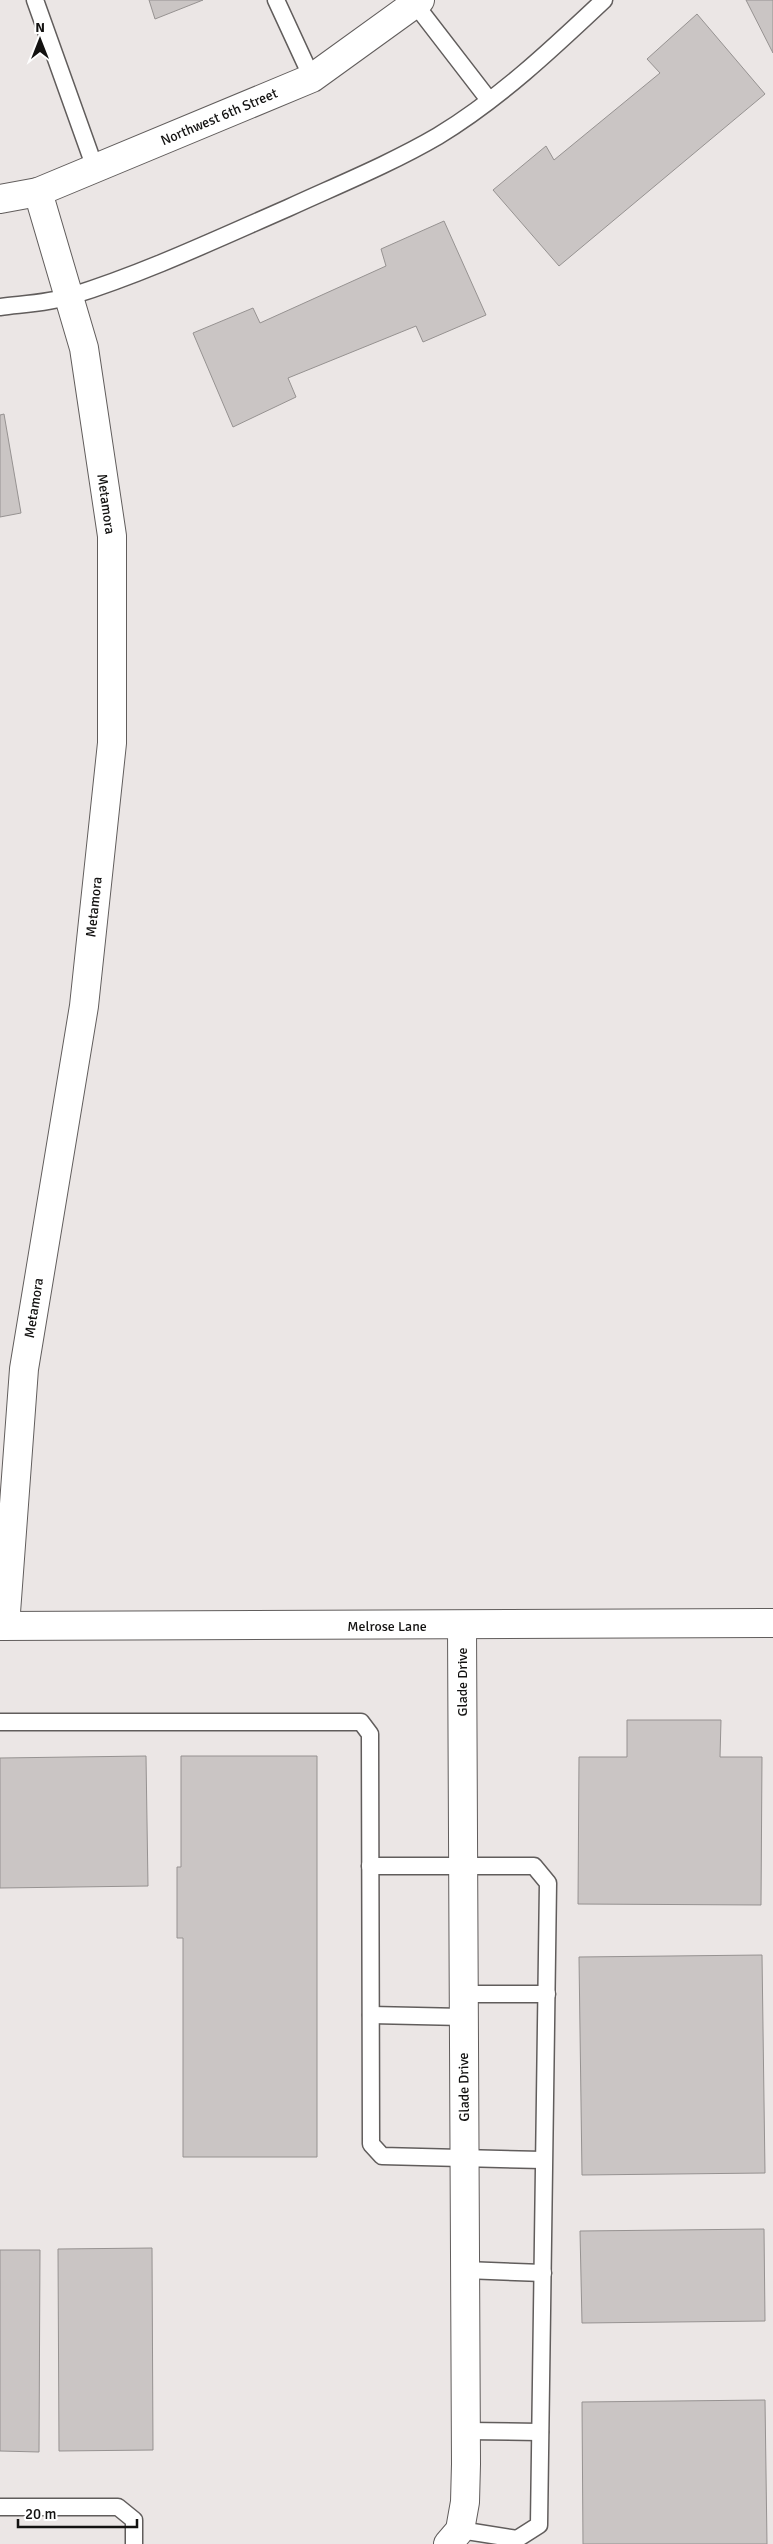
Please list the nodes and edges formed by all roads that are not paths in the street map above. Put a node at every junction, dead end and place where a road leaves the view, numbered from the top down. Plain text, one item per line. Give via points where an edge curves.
1 (35, 0) edge
2 (276, 0) edge
3 (604, 0) edge
4 (417, 2) edge
5 (312, 78) junction
6 (489, 100) junction
7 (95, 168) junction
8 (38, 192) junction
9 (0, 198) edge
10 (69, 297) junction
11 (0, 307) edge
12 (773, 1623) edge
13 (3, 1626) edge
14 (462, 1626) junction
15 (0, 1722) edge
16 (370, 1866) junction
17 (464, 1867) junction
18 (547, 1994) junction
19 (463, 2005) junction
20 (370, 2015) junction
21 (466, 2156) junction
22 (543, 2160) junction
23 (465, 2270) junction
24 (543, 2273) junction
25 (466, 2431) junction
26 (540, 2432) junction
27 (0, 2506) edge
28 (454, 2537) edge
29 (134, 2544) edge

1 - 7 lane
2 - 5 lane
3 - 6 lane via 540,60
4 - 5 street, Northwest 6th Street
4 - 6 lane
5 - 7 street, Northwest 6th Street
6 - 10 lane via 438,136 386,164 247,226
7 - 8 street, Northwest 6th Street
8 - 9 street, Northwest 6th Street
8 - 10 street, Metamora
10 - 11 lane
10 - 13 street, Metamora via 84,348 112,536 112,743 84,1006 24,1369
12 - 14 street, Melrose Lane
13 - 14 street, Melrose Lane
14 - 17 street, Glade Drive
15 - 16 lane via 361,1722 370,1734
16 - 17 lane
16 - 20 lane
17 - 18 lane via 534,1866 548,1883
17 - 19 street, Glade Drive
18 - 19 lane
18 - 22 lane
19 - 20 lane
19 - 21 street, Glade Drive
20 - 21 lane via 370,2144 382,2156
21 - 22 lane
21 - 23 street, Glade Drive
22 - 24 lane
23 - 24 lane
23 - 25 street, Glade Drive
24 - 26 lane
25 - 26 lane
25 - 28 street, Glade Drive via 465,2502
26 - 28 lane via 539,2525 517,2539
27 - 29 lane via 118,2507 134,2520

